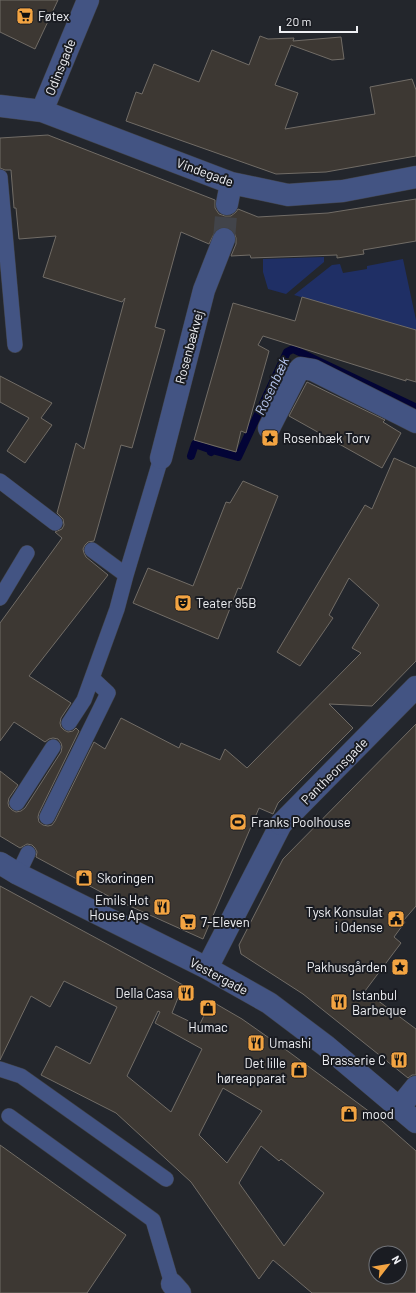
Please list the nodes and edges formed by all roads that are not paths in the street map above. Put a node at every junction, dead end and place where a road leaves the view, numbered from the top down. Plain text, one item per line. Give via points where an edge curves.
1 (88, 0) edge
2 (0, 106) edge
3 (42, 111) junction
4 (0, 177) edge
5 (416, 177) edge
6 (231, 183) junction
7 (227, 204) tunnel mouth
8 (224, 239) tunnel mouth
9 (15, 346) dead end
10 (416, 422) edge
11 (269, 428) dead end
12 (161, 458) joint
13 (0, 481) edge
14 (55, 523) dead end
15 (92, 550) dead end
16 (27, 553) dead end
17 (126, 576) junction
18 (0, 598) edge
19 (92, 678) junction
20 (416, 687) edge
21 (69, 723) dead end
22 (53, 747) dead end
23 (17, 803) dead end
24 (47, 817) dead end
25 (28, 853) dead end
26 (9, 868) edge
27 (207, 968) junction
28 (0, 1069) edge
29 (416, 1087) edge
30 (399, 1108) junction
31 (9, 1116) dead end
32 (416, 1122) edge
33 (166, 1179) dead end
34 (176, 1289) edge

1 - 3 street, Odinsgade
2 - 3 street, Vindegade
3 - 6 street, Vindegade
4 - 9 lane
5 - 6 street, Vindegade via 343,191 288,195
6 - 7 street
8 - 12 street, Rosenbækvej via 204,290
10 - 11 street via 313,370 301,368
12 - 17 lane
13 - 14 lane
15 - 17 lane
16 - 18 lane
17 - 19 lane
19 - 21 lane via 84,700
19 - 24 lane via 108,693
20 - 27 street, Pantheonsgade via 281,824
22 - 23 lane
25 - 26 lane
26 - 27 street, Vestergade
27 - 30 street, Vestergade via 269,1003 326,1046
28 - 33 lane via 21,1076
29 - 30 street
30 - 32 street, Vestergade
31 - 34 lane via 153,1220

